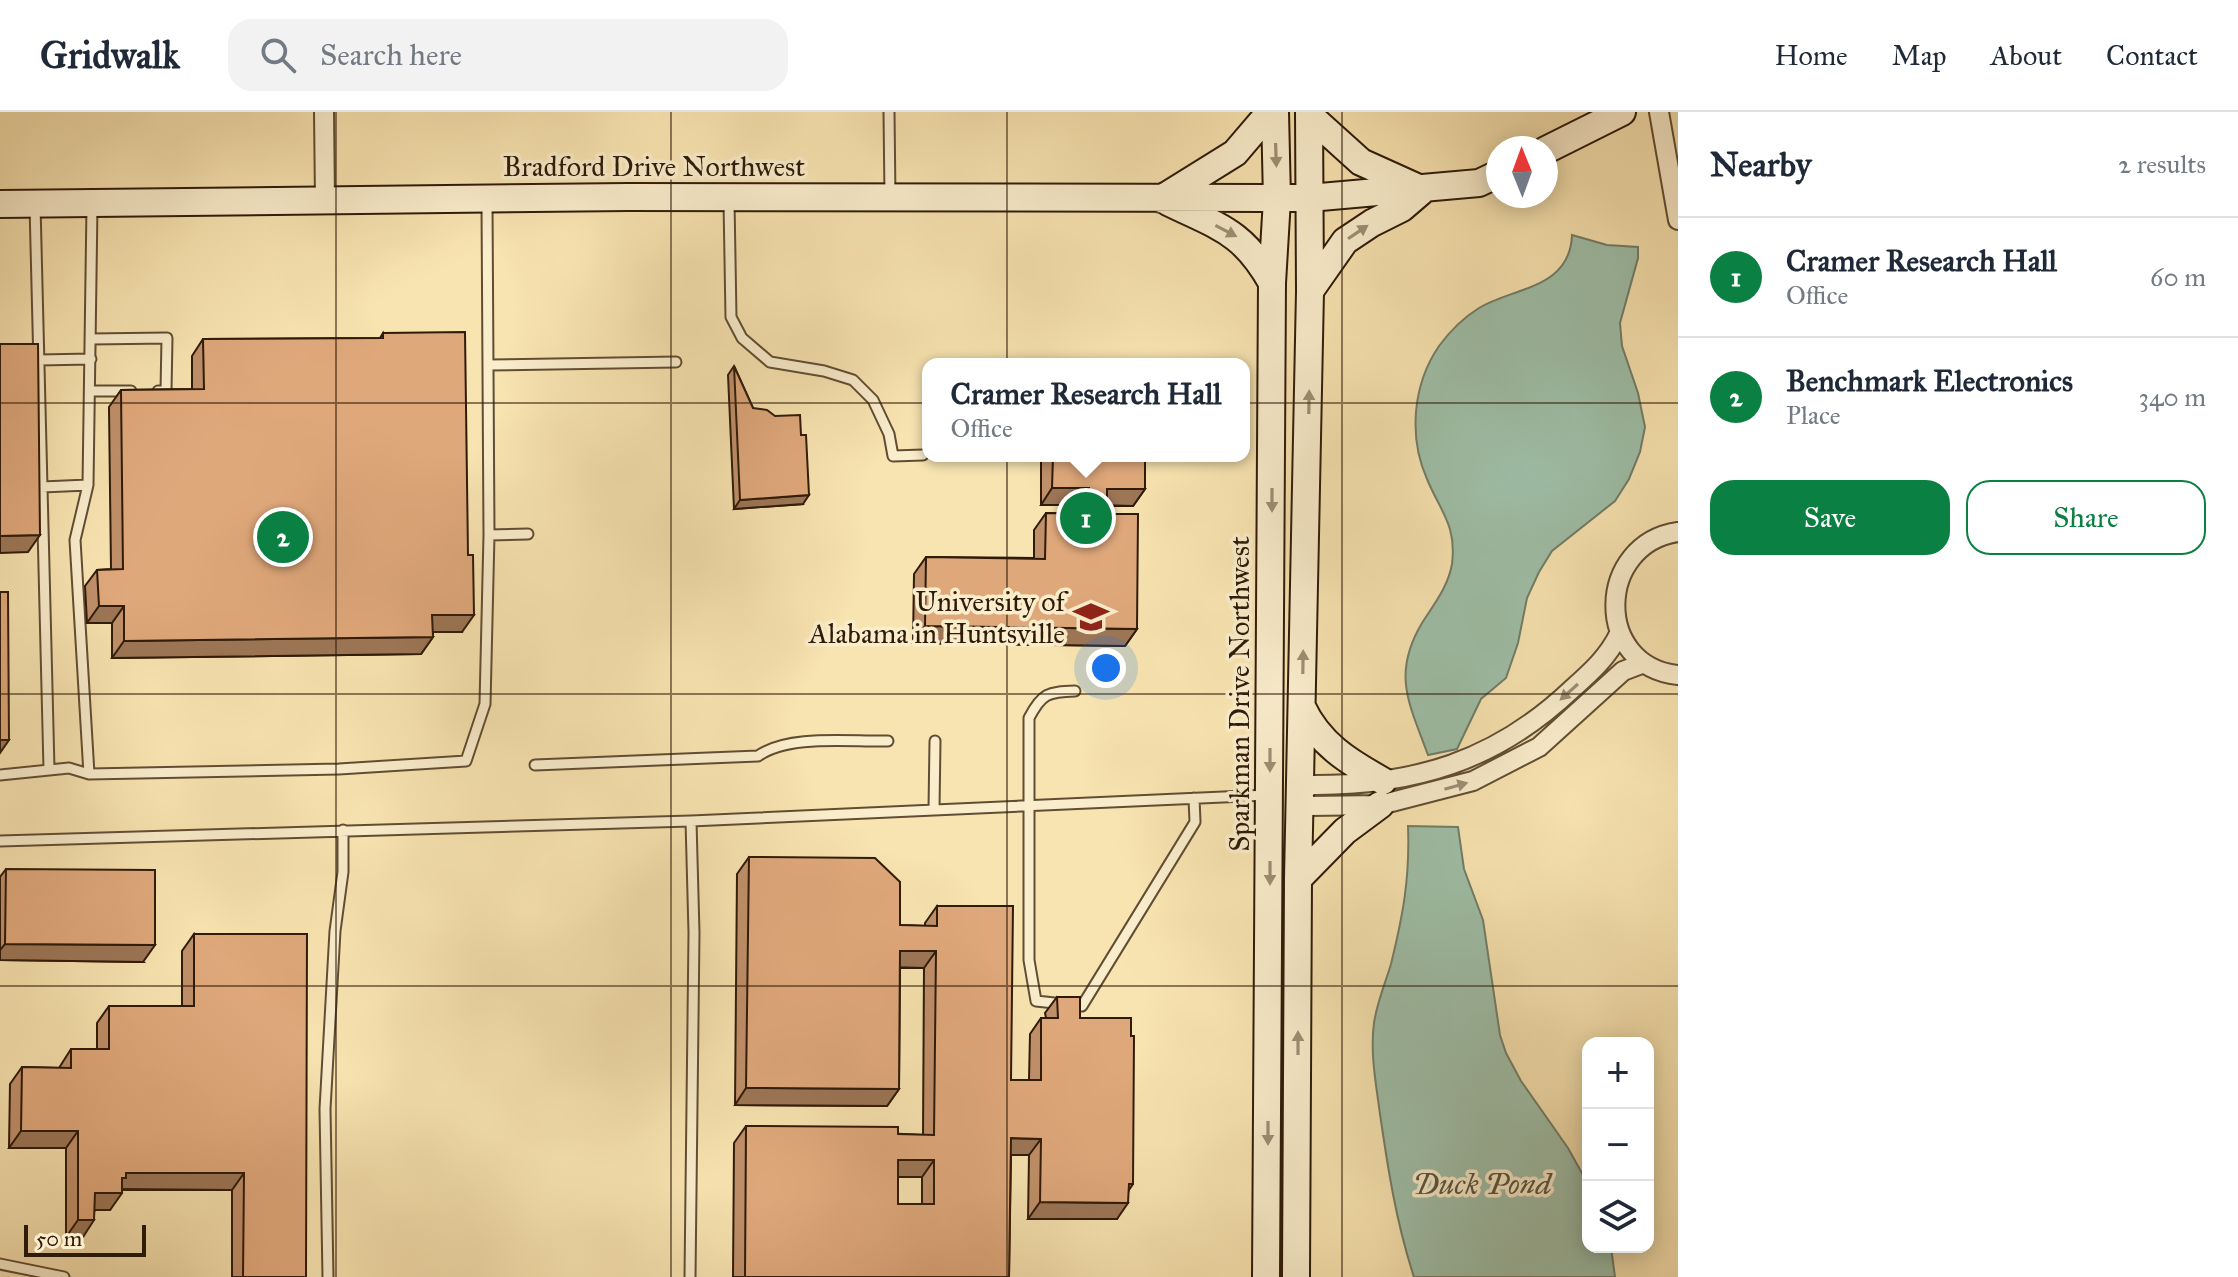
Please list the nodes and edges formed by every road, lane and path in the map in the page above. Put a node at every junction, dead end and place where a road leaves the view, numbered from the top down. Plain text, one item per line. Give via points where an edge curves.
1 (324, 112) edge
2 (889, 112) edge
3 (1272, 112) edge
4 (1659, 112) edge
5 (1621, 113) edge
6 (1309, 114) edge
7 (1558, 144) edge
8 (1486, 180) edge
9 (1423, 190) junction
10 (729, 197) junction
11 (890, 198) junction
12 (1309, 198) junction
13 (487, 199) junction
14 (1161, 199) junction
15 (1277, 199) junction
16 (325, 201) junction
17 (92, 203) junction
18 (0, 204) edge
19 (35, 204) junction
20 (1678, 220) edge
21 (1272, 283) junction
22 (1310, 291) junction
23 (91, 339) junction
24 (91, 359) junction
25 (39, 360) junction
26 (676, 362) dead end
27 (488, 365) junction
28 (91, 391) junction
29 (136, 391) edge
30 (151, 391) edge
31 (922, 455) edge
32 (88, 485) junction
33 (42, 487) junction
34 (1677, 528) edge
35 (528, 534) dead end
36 (489, 535) junction
37 (1619, 634) junction
38 (1644, 663) junction
39 (1678, 675) edge
40 (1075, 691) dead end
41 (1302, 707) junction
42 (888, 741) dead end
43 (935, 741) dead end
44 (535, 765) dead end
45 (49, 769) junction
46 (89, 774) junction
47 (0, 775) edge
48 (1382, 793) junction
49 (1270, 795) junction
50 (1300, 796) junction
51 (1194, 798) junction
52 (1031, 806) junction
53 (934, 810) junction
54 (691, 821) junction
55 (343, 830) junction
56 (0, 841) edge
57 (1298, 879) junction
58 (0, 1264) edge
59 (64, 1277) edge
60 (328, 1277) edge
61 (690, 1277) edge
62 (1266, 1277) edge
63 (1296, 1277) edge

1 - 16 street
2 - 11 lane
3 - 14 main road via 1235,153
3 -> 15 main road, Sparkman Drive Northwest
4 - 20 street
5 - 7 main road
6 - 9 main road via 1361,162
6 - 12 main road
8 - 9 main road, Bradford Drive Northwest
9 - 12 main road, Bradford Drive Northwest
22 -> 9 main road via 1345,241
10 - 11 main road, Bradford Drive Northwest
10 - 13 main road, Bradford Drive Northwest
10 - 31 lane via 731,317 742,338 770,362 853,380 873,400 893,456
11 - 14 main road, Bradford Drive Northwest
12 - 15 main road, Bradford Drive Northwest
12 - 22 main road
13 - 16 main road, Bradford Drive Northwest
13 - 27 lane
14 - 15 main road, Bradford Drive Northwest
14 -> 21 main road via 1235,234 1259,259
15 - 21 main road, Sparkman Drive Northwest
16 - 17 main road, Bradford Drive Northwest
17 - 19 main road, Bradford Drive Northwest
17 - 23 lane
18 - 19 main road, Bradford Drive Northwest
19 - 25 lane
21 -> 49 main road, Sparkman Drive Northwest
41 -> 22 main road
23 - 24 lane
23 - 30 lane via 167,338 166,391
24 - 25 lane
24 - 28 lane
25 - 33 lane
26 - 27 lane
27 - 36 lane
28 - 29 lane
28 - 32 lane
32 - 33 lane
32 - 46 lane via 75,540
33 - 45 lane
34 - 37 street via 1646,544 1628,562 1617,584
35 - 36 lane
36 - 46 lane via 485,704 466,761
37 - 38 street
37 -> 48 street via 1610,654 1532,724 1477,756
38 - 39 street
48 -> 38 street via 1473,781 1539,747 1623,671
40 - 52 lane via 1050,692 1037,701 1029,718
41 - 48 main road via 1331,749
41 - 50 main road
42 - 44 lane via 800,743 771,747 758,756
43 - 53 lane
45 - 46 lane
45 - 47 lane
48 - 50 street via 1310,785
48 - 57 main road
49 - 50 street
49 - 51 lane
49 -> 62 main road, Sparkman Drive Northwest
50 - 57 main road
51 - 52 lane
51 - 52 lane via 1195,822 1082,1006 1036,1001 1029,960
52 - 53 lane
53 - 54 lane
54 - 55 lane
54 - 61 lane
55 - 56 lane
55 - 60 lane via 325,1109
63 -> 57 main road
58 - 59 lane

